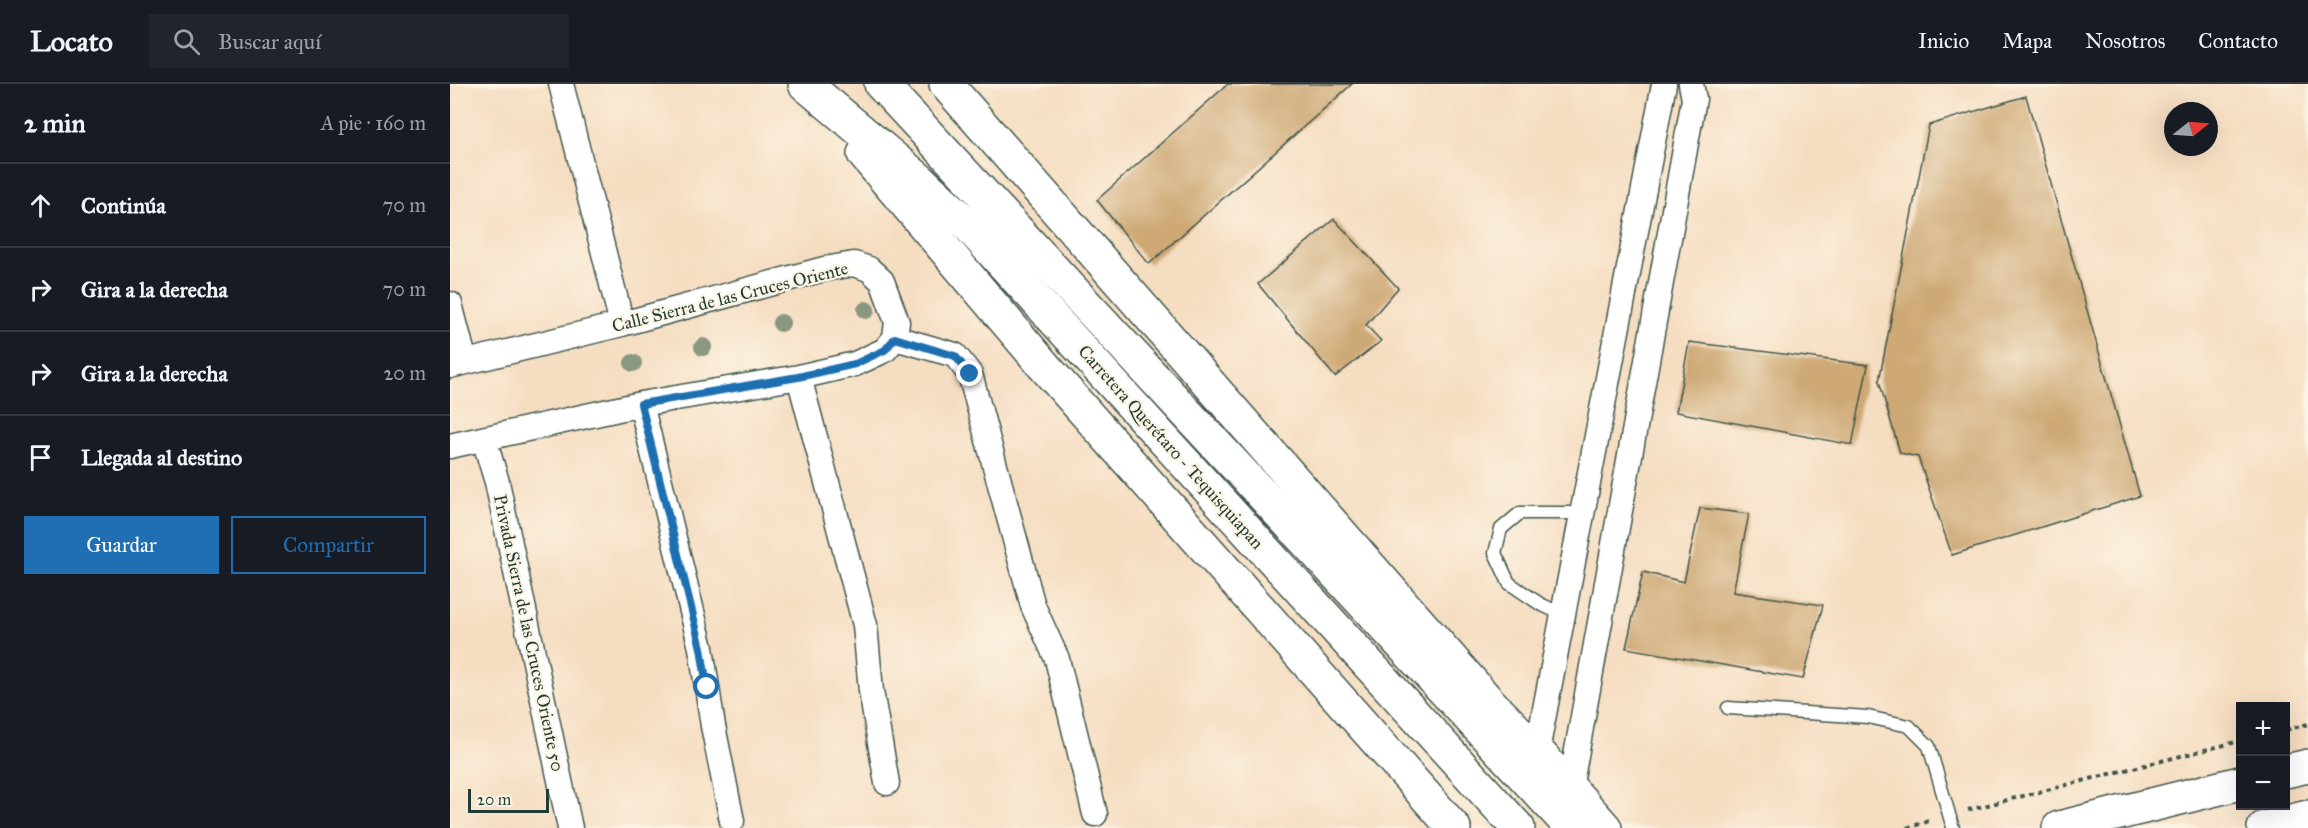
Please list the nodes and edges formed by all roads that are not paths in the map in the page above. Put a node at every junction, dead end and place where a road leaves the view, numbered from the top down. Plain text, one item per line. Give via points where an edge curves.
1 (561, 84) edge
2 (805, 84) edge
3 (881, 84) edge
4 (946, 84) edge
5 (1664, 84) edge
6 (1691, 84) edge
7 (450, 304) edge
8 (622, 324) junction
9 (895, 338) junction
10 (458, 364) edge
11 (798, 377) junction
12 (641, 404) junction
13 (484, 439) junction
14 (450, 446) edge
15 (1582, 513) junction
16 (1562, 614) junction
17 (1728, 708) dead end
18 (1537, 751) junction
19 (2308, 766) edge
20 (2290, 770) edge
21 (887, 783) dead end
22 (2236, 784) edge
23 (1573, 805) edge
24 (1095, 814) dead end
25 (2308, 817) edge
26 (732, 821) dead end
27 (570, 828) edge
28 (1454, 828) edge
29 (1518, 828) edge
30 (1588, 828) edge
31 (1605, 828) edge
32 (1953, 828) edge
33 (2059, 828) edge
34 (2264, 828) edge

1 - 8 street
2 - 28 main road via 1045,367
2 - 29 main road, Carretera Querétaro - Tequisquiapan via 967,224
3 - 23 main road, Carretera Querétaro - Tequisquiapan
4 - 18 main road via 1487,700
5 - 15 street
6 - 23 street via 1694,99
7 - 10 street
8 - 9 street, Calle Sierra de las Cruces Oriente via 854,264 869,269 882,281 897,322
8 - 10 street, Calle Sierra de las Cruces Oriente
9 - 11 street via 885,350 855,364
9 - 24 street via 955,356 970,374 1033,606 1057,659
11 - 12 street
11 - 21 street via 865,626 871,691
12 - 13 street
12 - 26 street via 701,648
13 - 14 street
13 - 27 street, Privada Sierra de las Cruces Oriente 50 via 497,482
15 - 16 street
15 - 16 lane via 1520,513 1501,529 1495,553 1509,584
16 - 18 street
17 - 32 lane via 1868,717 1909,726 1929,746
18 - 23 main road
19 - 20 main road
22 - 33 main road
23 - 30 main road
23 - 31 main road
25 - 34 main road

